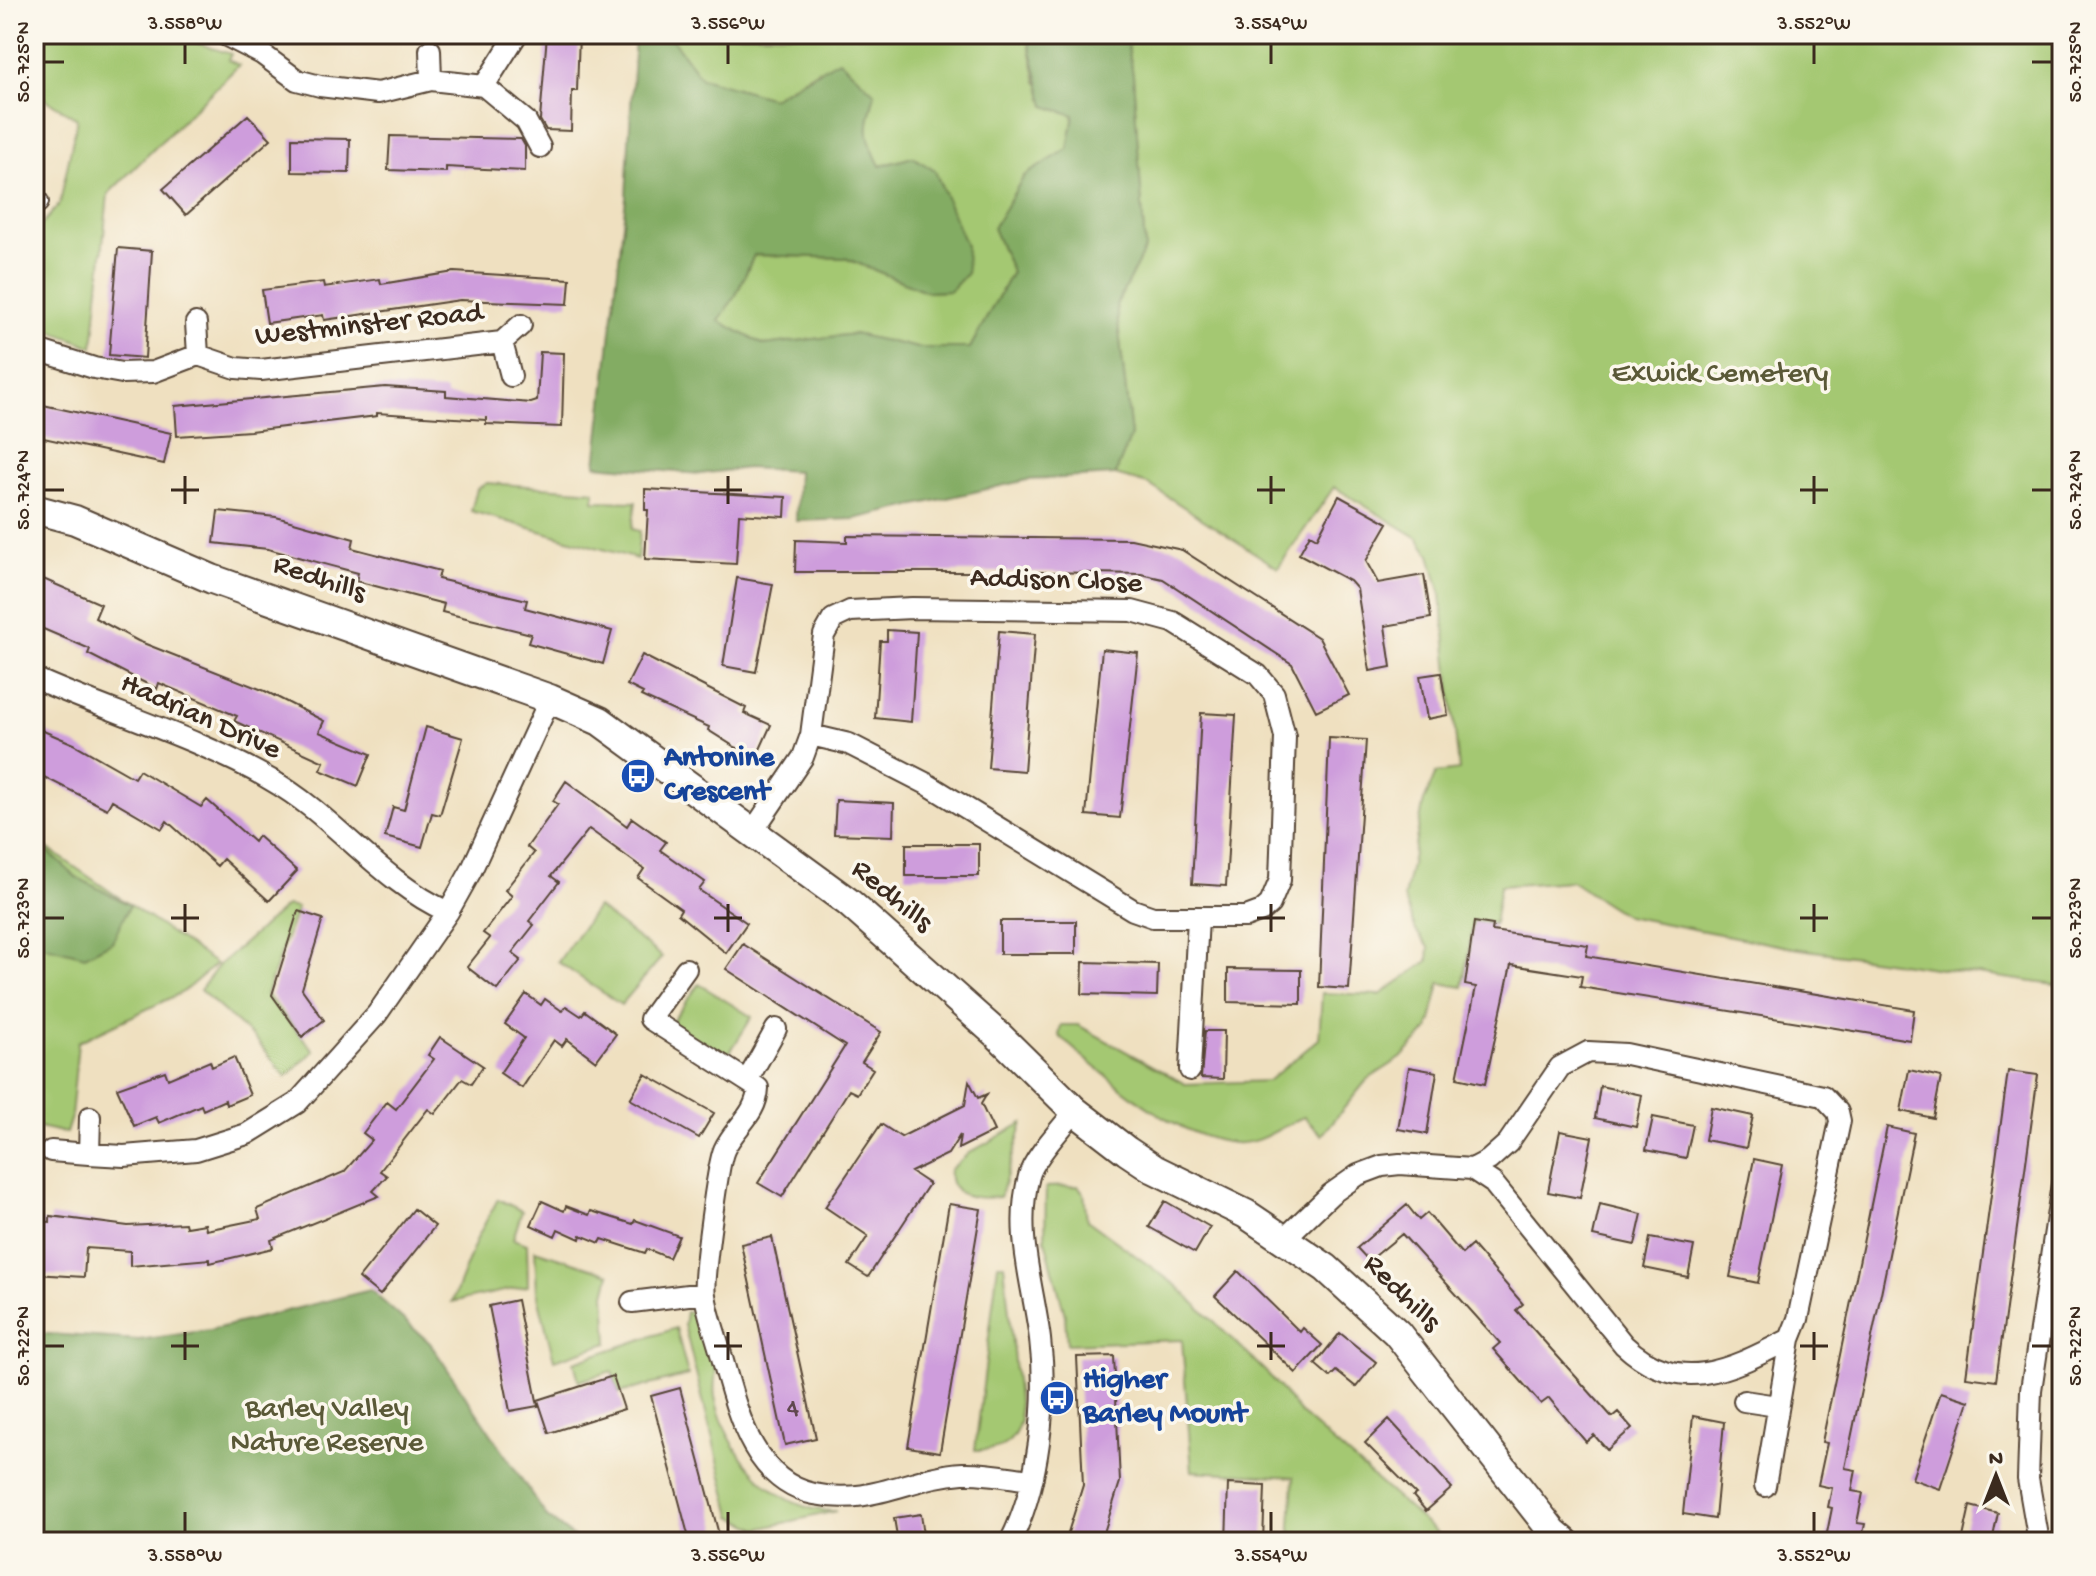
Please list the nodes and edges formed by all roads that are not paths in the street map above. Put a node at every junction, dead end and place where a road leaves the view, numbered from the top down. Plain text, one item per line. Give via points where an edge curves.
1 (223, 34) edge
2 (271, 34) edge
3 (517, 34) edge
4 (430, 50) dead end
5 (262, 54) junction
6 (431, 80) junction
7 (484, 86) junction
8 (540, 147) dead end
9 (196, 323) dead end
10 (521, 325) dead end
11 (502, 342) junction
12 (34, 349) edge
13 (198, 355) junction
14 (511, 376) dead end
15 (34, 509) edge
16 (34, 678) edge
17 (550, 699) junction
18 (811, 735) junction
19 (753, 831) junction
20 (448, 912) junction
21 (1198, 918) junction
22 (686, 969) dead end
23 (776, 1029) dead end
24 (1190, 1070) dead end
25 (747, 1081) junction
26 (1075, 1111) junction
27 (90, 1117) dead end
28 (51, 1151) dead end
29 (89, 1154) junction
30 (1472, 1169) junction
31 (2062, 1184) edge
32 (1286, 1237) junction
33 (704, 1293) junction
34 (632, 1302) dead end
35 (1790, 1339) junction
36 (1744, 1401) dead end
37 (1777, 1406) junction
38 (1030, 1480) junction
39 (1765, 1486) dead end
40 (1010, 1542) edge
41 (1565, 1542) edge
42 (2039, 1542) edge

1 - 5 street
2 - 5 street
3 - 7 street
4 - 6 street
5 - 6 street via 297,80 320,86 378,93
6 - 7 street
7 - 8 street via 526,121
9 - 13 street
10 - 11 street, Westminster Road
11 - 13 street, Westminster Road via 261,370
11 - 14 street, Westminster Road
12 - 13 street via 122,373 153,372
15 - 17 street, Redhills via 75,520 212,579
16 - 20 street, Hadrian Drive via 273,781 368,860
17 - 19 street, Redhills via 600,721
17 - 20 street
18 - 19 street, Addison Close via 803,757
18 - 21 street, Addison Close via 849,744 927,784 1133,910 1153,917
18 - 21 street, Addison Close via 824,635 833,619 850,611 1072,608 1132,611 1173,622 1268,684 1285,737 1283,844 1270,904 1255,915
19 - 26 street, Redhills via 848,902
20 - 29 street via 377,1014 297,1103 247,1134 196,1150
21 - 24 street
22 - 25 street via 650,1019
23 - 25 street
25 - 33 street via 758,1088 757,1104 723,1151
26 - 32 street, Redhills via 1154,1169
26 - 38 street via 1029,1172 1022,1221 1026,1276 1040,1339 1043,1405
27 - 29 street
28 - 29 street
30 - 32 street via 1382,1166 1331,1194
30 - 35 street via 1493,1183 1641,1361 1671,1374 1709,1373 1738,1366
30 - 35 street via 1508,1143 1560,1067 1588,1052 1626,1054 1823,1096 1840,1121
31 - 42 street via 2031,1390 2028,1479
32 - 41 street, Redhills via 1397,1333
33 - 34 street
33 - 38 street via 753,1446 789,1484 837,1497 869,1496 965,1473
35 - 37 street
36 - 37 street
37 - 39 street
38 - 40 street via 1023,1517

